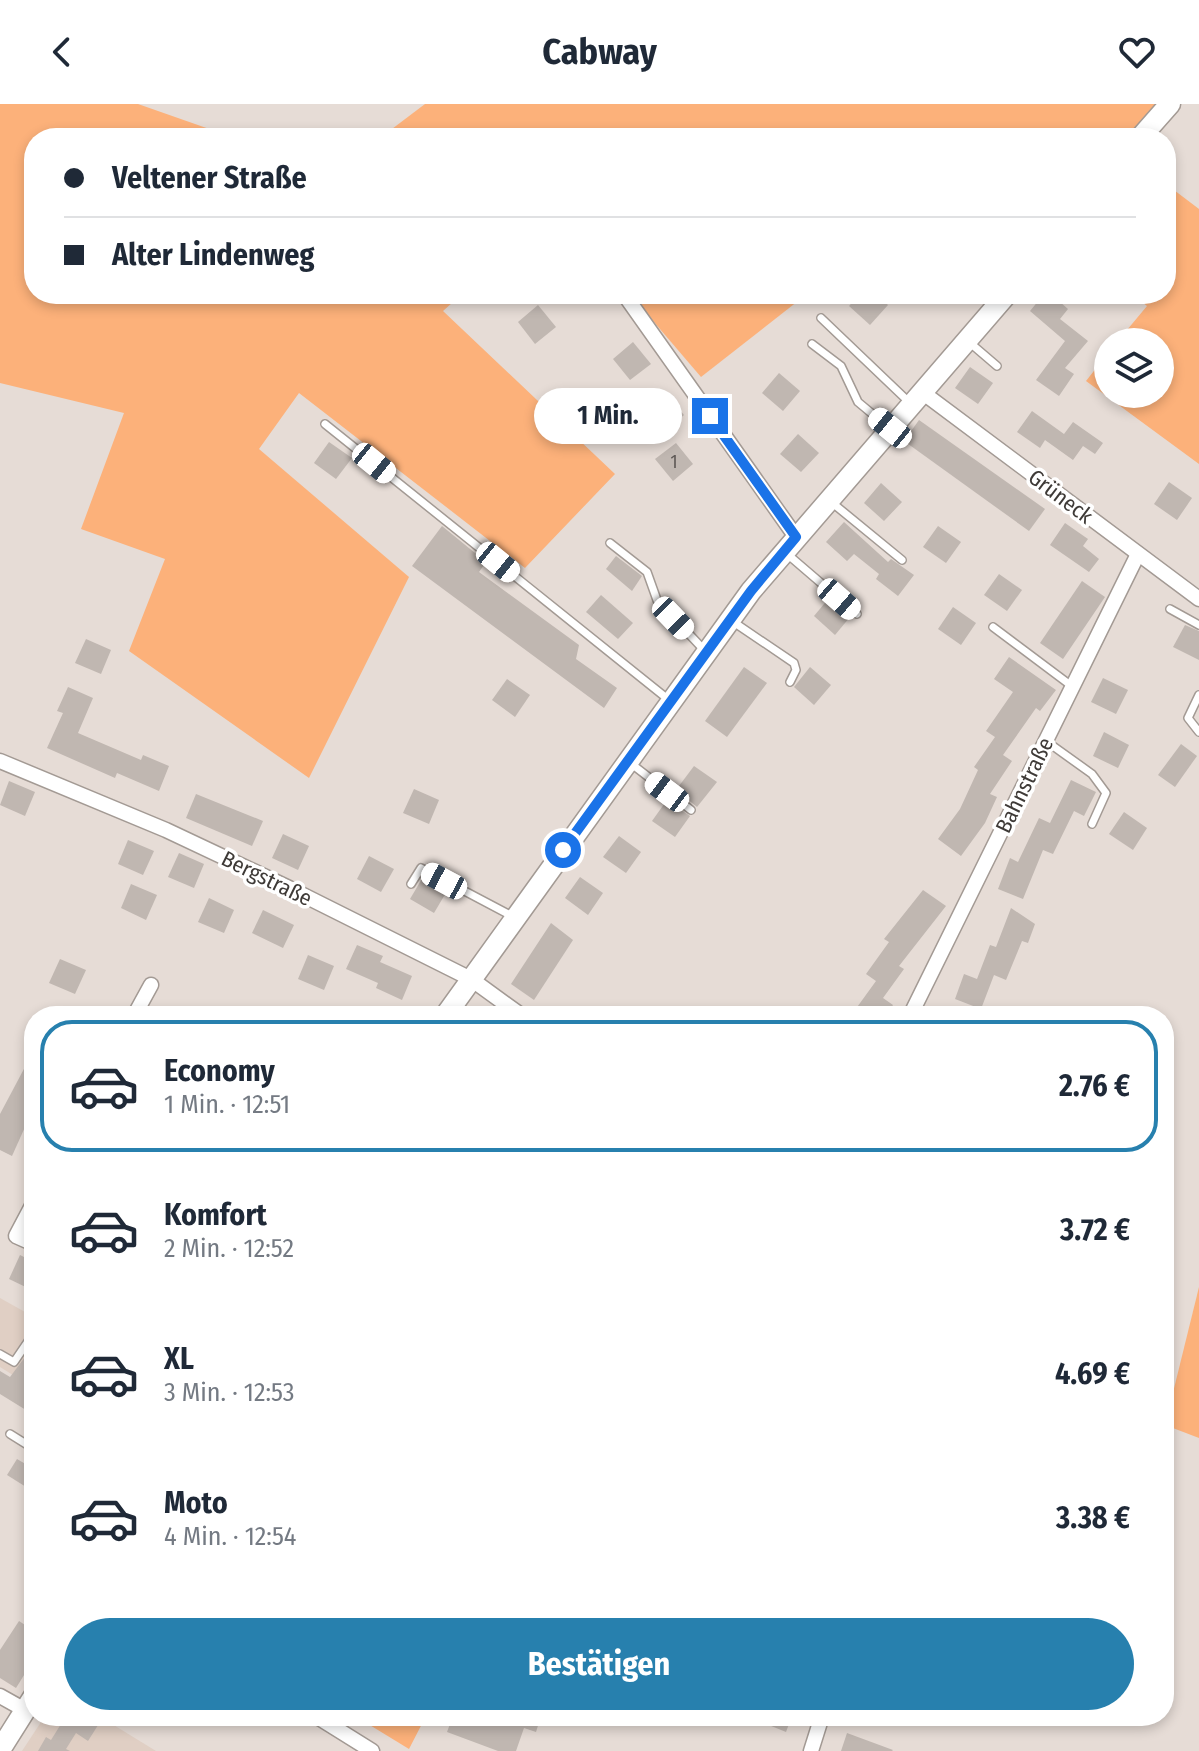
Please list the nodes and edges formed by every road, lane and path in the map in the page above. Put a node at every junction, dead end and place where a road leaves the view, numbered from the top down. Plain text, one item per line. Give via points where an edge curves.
1 (1170, 104) edge
2 (1149, 128) edge
3 (631, 304) edge
4 (998, 304) edge
5 (821, 318) dead end
6 (967, 341) junction
7 (812, 344) dead end
8 (997, 366) dead end
9 (917, 398) junction
10 (325, 424) dead end
11 (890, 428) junction
12 (828, 500) junction
13 (610, 543) dead end
14 (790, 544) junction
15 (1138, 554) junction
16 (902, 560) dead end
17 (1199, 599) edge
18 (1170, 609) dead end
19 (857, 614) dead end
20 (730, 619) junction
21 (1199, 625) edge
22 (993, 627) dead end
23 (706, 652) junction
24 (790, 682) dead end
25 (1073, 687) junction
26 (1199, 695) edge
27 (671, 701) junction
28 (1199, 732) edge
29 (1046, 741) junction
30 (628, 761) junction
31 (0, 762) edge
32 (691, 810) dead end
33 (1092, 824) dead end
34 (411, 884) dead end
35 (514, 917) junction
36 (471, 979) junction
37 (151, 985) dead end
38 (139, 1006) edge
39 (452, 1006) edge
40 (508, 1006) edge
41 (915, 1006) edge
42 (24, 1221) edge
43 (24, 1240) edge
44 (24, 1347) edge
45 (0, 1354) edge
46 (10, 1434) dead end
47 (24, 1443) edge
48 (0, 1696) edge
49 (24, 1702) edge
50 (24, 1711) edge
51 (332, 1726) edge
52 (819, 1726) edge
53 (0, 1750) edge
54 (372, 1751) edge
55 (811, 1751) edge

1 - 2 main road
3 - 14 street
4 - 6 main road
5 - 9 lane
6 - 8 lane
6 - 9 main road
7 - 11 lane via 841,366 858,402
9 - 11 main road
9 - 15 street, Grüneck
10 - 27 lane
11 - 12 main road
12 - 14 main road
12 - 16 lane
13 - 23 lane via 647,572 657,600
14 - 19 lane
14 - 20 main road
15 - 17 street, Grüneck
15 - 25 street, Bahnstraße
18 - 21 lane
20 - 23 main road
20 - 24 lane via 794,663
22 - 25 lane
23 - 27 main road
25 - 29 street, Bahnstraße
26 - 28 lane via 1188,718
27 - 30 main road
29 - 33 lane via 1092,774 1106,793
29 - 41 street, Bahnstraße
30 - 32 lane
30 - 35 main road
31 - 36 street, Bergstraße via 166,830
34 - 35 lane via 421,868
35 - 36 main road
36 - 39 main road
36 - 40 street, Bergstraße
37 - 38 street
42 - 43 street via 16,1236
44 - 45 lane via 14,1362
46 - 47 lane
48 - 49 street
50 - 53 main road
51 - 54 street
52 - 55 street

